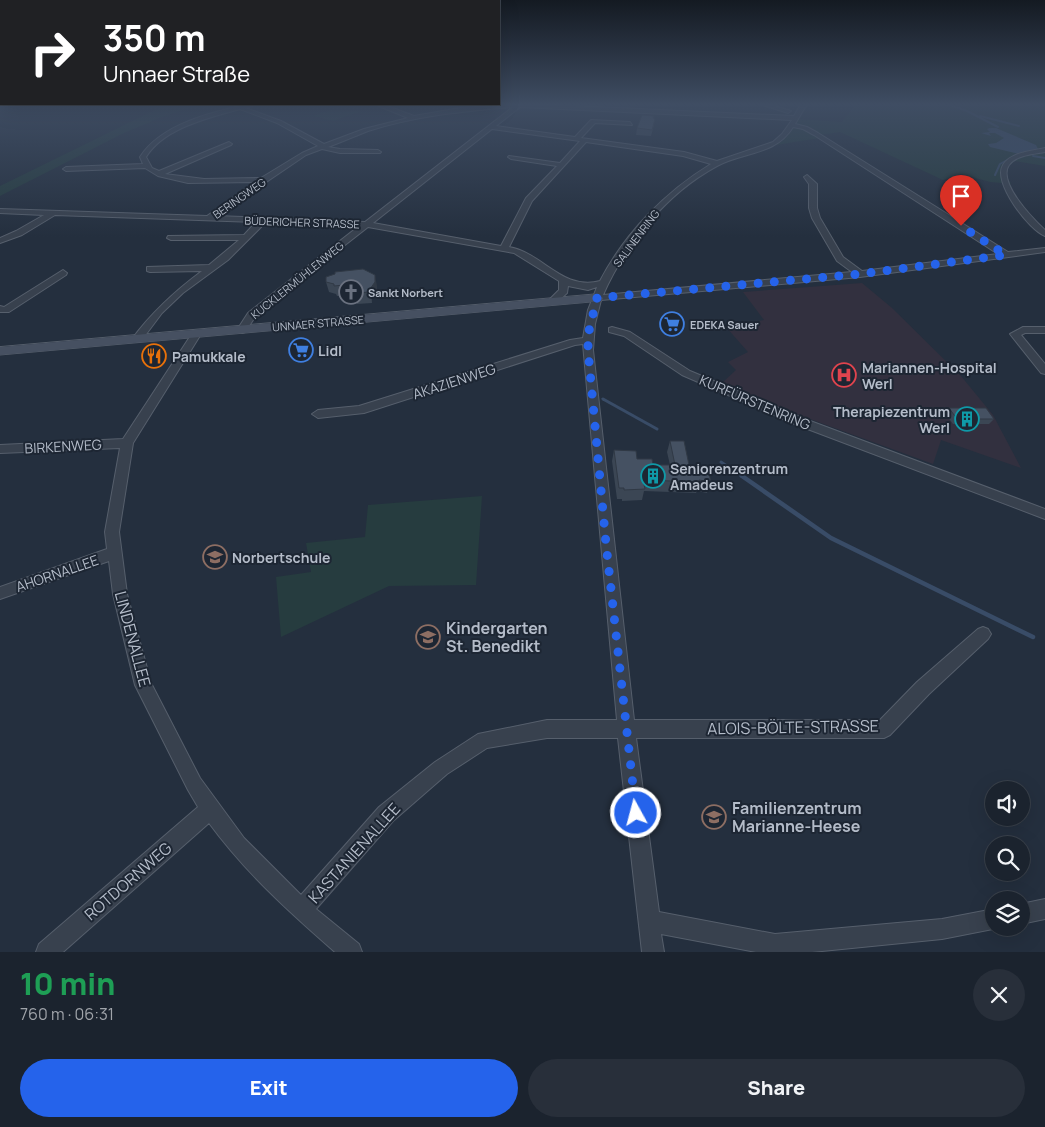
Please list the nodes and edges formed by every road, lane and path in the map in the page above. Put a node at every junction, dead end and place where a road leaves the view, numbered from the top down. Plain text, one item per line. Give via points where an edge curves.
1 (149, 148) edge
2 (218, 148) edge
3 (317, 148) edge
4 (331, 148) edge
5 (464, 148) edge
6 (574, 148) edge
7 (646, 148) edge
8 (759, 148) edge
9 (837, 148) edge
10 (1045, 150) edge
11 (378, 152) dead end
12 (511, 157) dead end
13 (716, 164) junction
14 (562, 165) junction
15 (146, 166) junction
16 (66, 169) dead end
17 (158, 174) junction
18 (807, 177) dead end
19 (263, 180) junction
20 (0, 211) edge
21 (52, 213) junction
22 (209, 218) junction
23 (263, 220) junction
24 (367, 224) junction
25 (1045, 234) edge
26 (247, 237) junction
27 (171, 238) dead end
28 (0, 242) edge
29 (504, 248) junction
30 (1045, 250) edge
31 (1006, 255) junction
32 (212, 268) junction
33 (150, 269) dead end
34 (63, 273) dead end
35 (860, 274) junction
36 (607, 279) junction
37 (563, 281) junction
38 (636, 294) junction
39 (597, 298) junction
40 (552, 302) junction
41 (0, 309) edge
42 (242, 330) junction
43 (612, 330) dead end
44 (1045, 330) edge
45 (196, 334) junction
46 (137, 339) junction
47 (588, 341) junction
48 (0, 351) edge
49 (1045, 371) edge
50 (318, 414) dead end
51 (127, 443) junction
52 (0, 450) edge
53 (1045, 514) edge
54 (114, 554) junction
55 (0, 593) edge
56 (984, 634) dead end
57 (626, 728) junction
58 (210, 809) junction
59 (1045, 909) edge
60 (302, 910) junction
61 (1030, 912) edge
62 (649, 921) junction
63 (985, 921) edge
64 (47, 952) edge
65 (351, 952) edge
66 (654, 952) edge

1 - 15 street via 143,157
2 - 17 street
3 - 19 street, BERINGWEG
4 - 11 street
5 - 24 street, KUCKLERMÜHLENWEG
6 - 14 street
7 - 13 street via 684,154
8 - 13 street, SALINENRING
9 - 31 street
10 - 25 street via 1009,162 1004,169 1003,180
12 - 14 street
13 - 36 street, SALINENRING via 700,173 656,210 623,252
14 - 29 street via 529,200
15 - 16 street
15 - 17 street
17 - 19 street via 193,180
18 - 35 street via 813,184 816,218 840,259
19 - 22 street, BERINGWEG
20 - 21 street, BÜDERICHER STRASSE
21 - 22 street, BÜDERICHER STRASSE
21 - 28 street
22 - 23 street, BÜDERICHER STRASSE
23 - 24 street, BÜDERICHER STRASSE
23 - 26 street
24 - 29 street, BÜDERICHER STRASSE
24 - 42 street, KUCKLERMÜHLENWEG via 265,303 251,315
26 - 27 street
26 - 32 street
29 - 37 street, BÜDERICHER STRASSE via 526,255
30 - 31 street, UNNAER STRASSE
31 - 35 street, UNNAER STRASSE
32 - 33 street
32 - 46 street via 158,311
34 - 41 street via 6,310
35 - 38 street, UNNAER STRASSE
36 - 37 street, BÜDERICHER STRASSE via 588,287
36 - 38 street, UNNAER STRASSE
36 - 39 street, SALINENRING
37 - 40 street via 564,291
38 - 39 street, UNNAER STRASSE
39 - 40 street, UNNAER STRASSE
39 - 47 street, SALINENRING
40 - 42 street, UNNAER STRASSE
42 - 45 street, UNNAER STRASSE
43 - 53 street, KURFÜRSTENRING via 626,334 686,372 723,389
44 - 49 street via 1023,330 1014,334
45 - 46 street, UNNAER STRASSE
45 - 51 street, LINDENALLEE
46 - 48 street, UNNAER STRASSE
47 - 50 street, AKAZIENWEG via 574,342 360,410
47 - 57 street, SALINENRING
51 - 52 street, BIRKENWEG
51 - 54 street, LINDENALLEE via 114,514
54 - 55 street, AHORNALLEE
54 - 58 street, LINDENALLEE via 120,594 143,685
56 - 57 street, ALOIS-BÖLTE-STRASSE via 922,688 884,728
57 - 60 street, KASTANIENALLEE via 547,729 484,740 441,768 386,814
57 - 62 street, SALINENRING
58 - 60 street, LINDENALLEE via 237,845
58 - 64 street, ROTDORNWEG
59 - 61 street
60 - 65 street, LINDENALLEE
62 - 63 street via 775,944 942,929
62 - 66 street, SALINENRING

